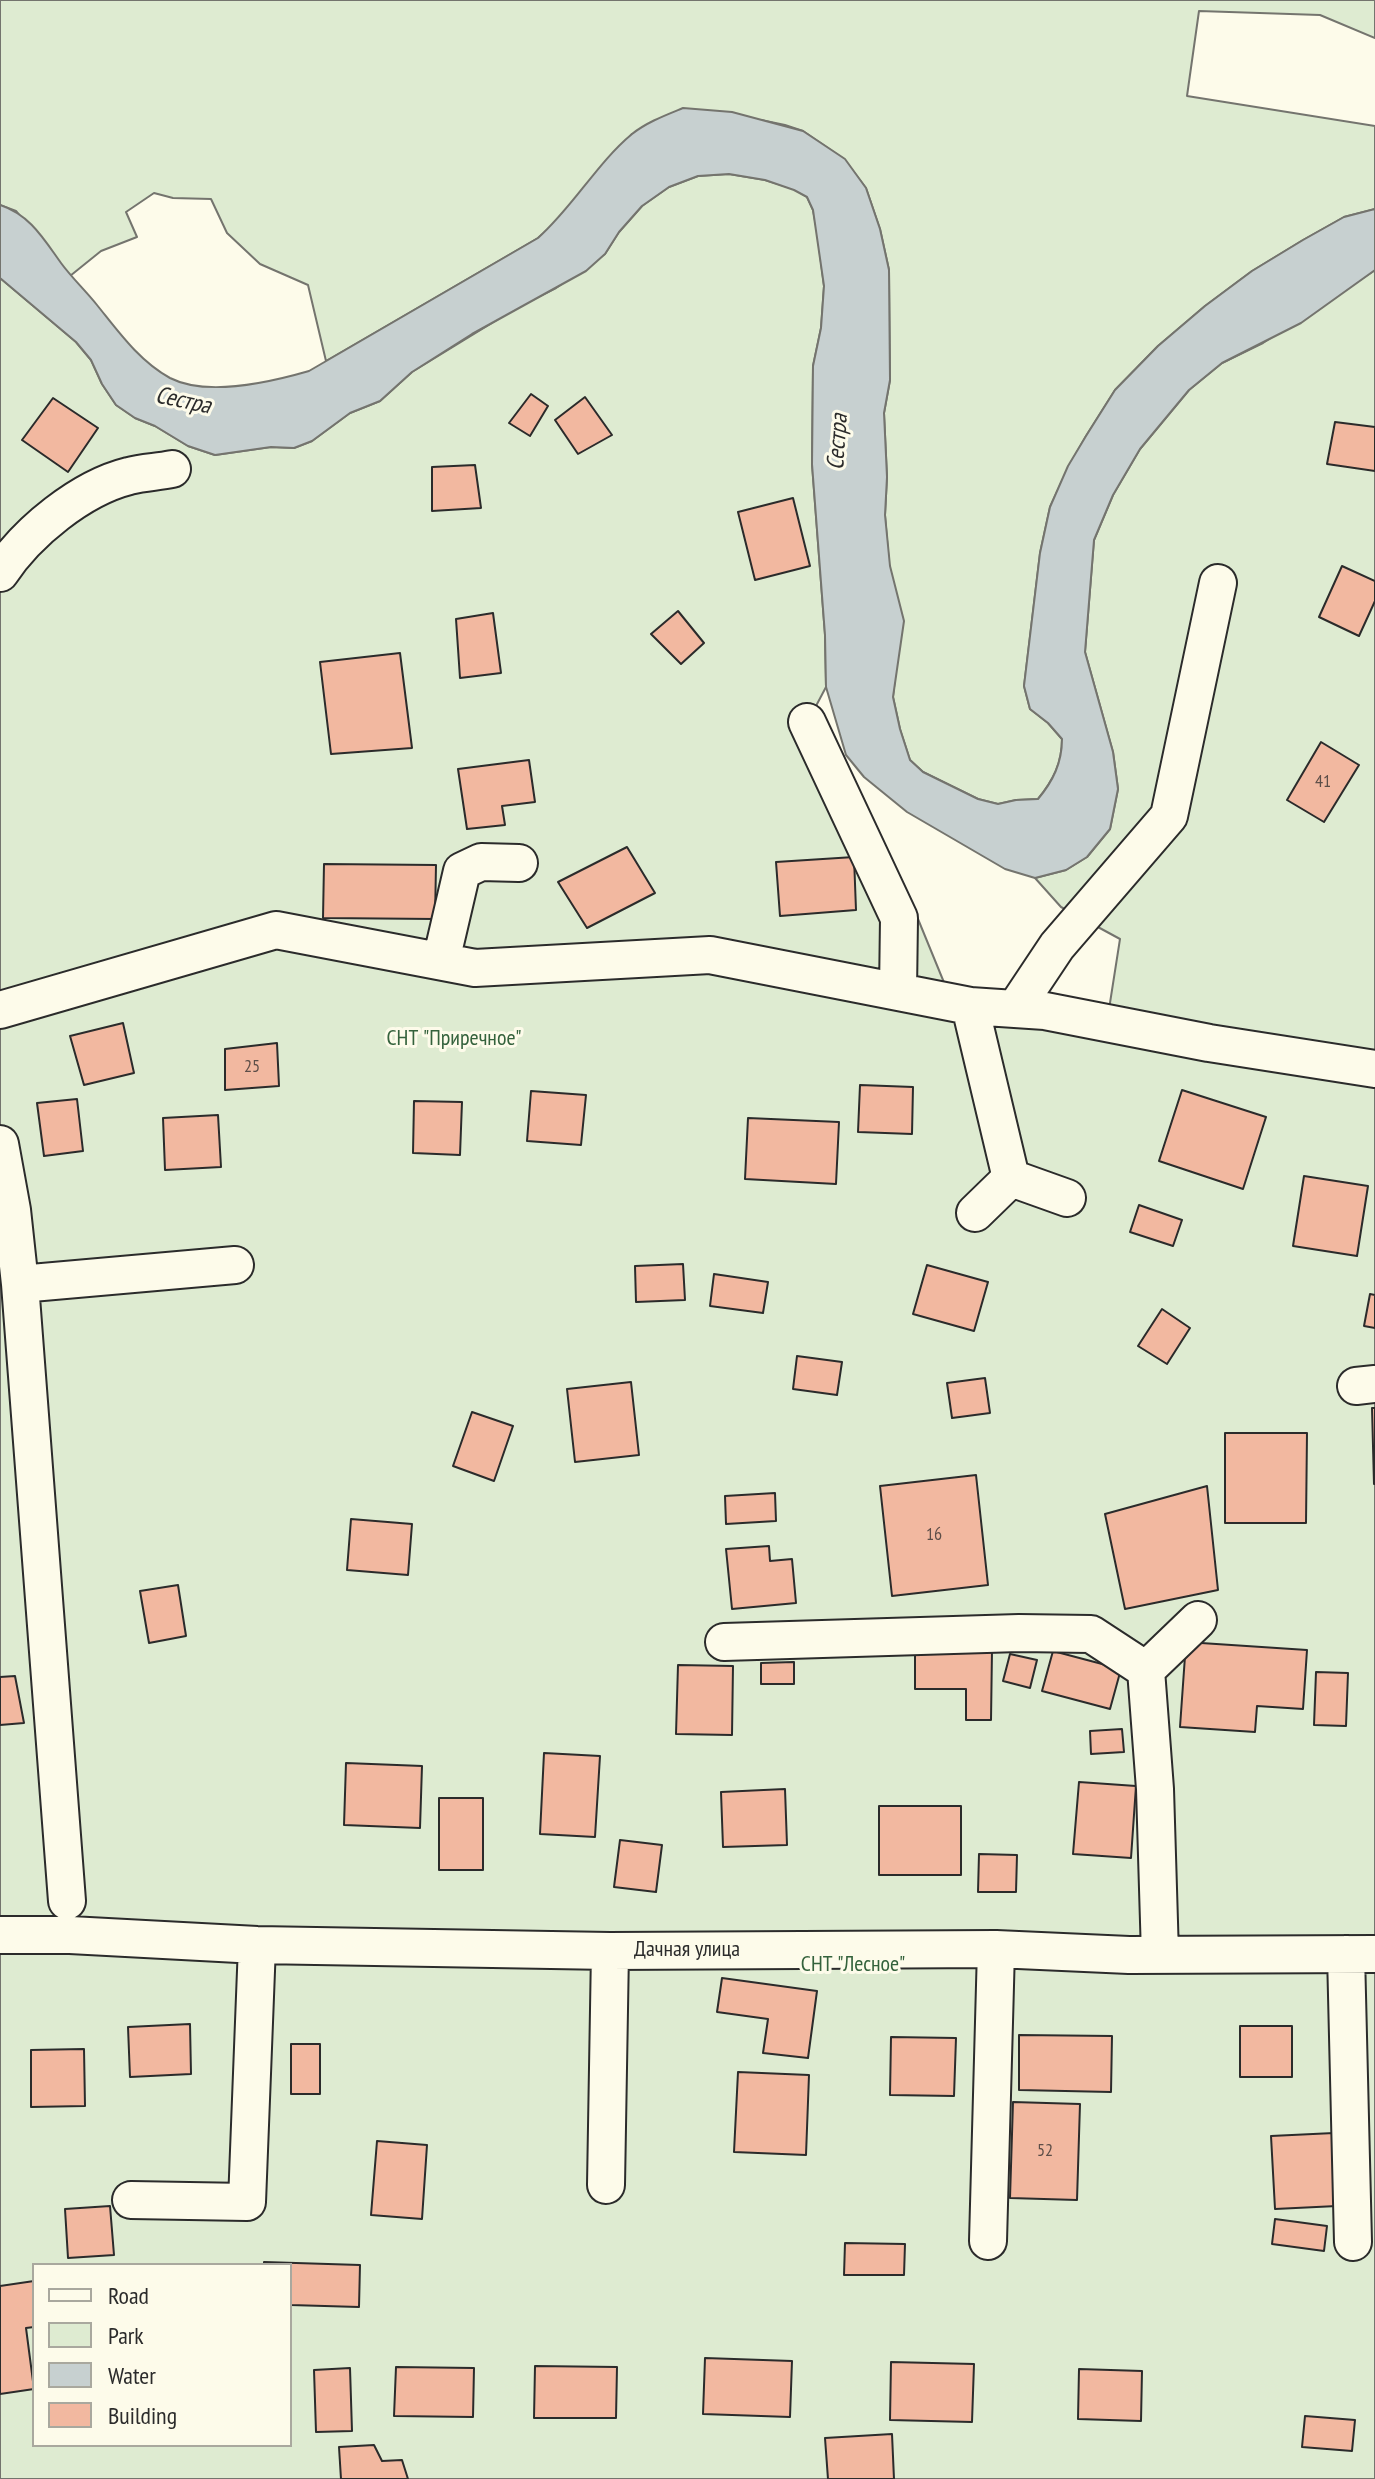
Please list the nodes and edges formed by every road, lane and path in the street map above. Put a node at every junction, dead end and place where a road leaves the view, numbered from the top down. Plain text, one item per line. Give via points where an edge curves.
1 (172, 469) dead end
2 (0, 573) edge
3 (1218, 583) dead end
4 (807, 722) dead end
5 (519, 863) dead end
6 (441, 961) junction
7 (898, 992) junction
8 (970, 1006) junction
9 (1015, 1009) junction
10 (0, 1010) edge
11 (1375, 1069) edge
12 (0, 1144) edge
13 (1011, 1178) junction
14 (1067, 1198) dead end
15 (975, 1213) dead end
16 (235, 1265) dead end
17 (20, 1284) junction
18 (1198, 1620) dead end
19 (724, 1642) dead end
20 (1146, 1670) junction
21 (67, 1901) dead end
22 (0, 1935) edge
23 (257, 1945) junction
24 (996, 1949) junction
25 (610, 1951) junction
26 (1360, 1954) edge
27 (1160, 1955) junction
28 (606, 2185) dead end
29 (131, 2200) dead end
30 (988, 2241) dead end
31 (1353, 2242) dead end

1 - 2 street via 128,476 73,503 36,529
3 - 9 street via 1169,816 1057,946
4 - 7 street via 899,918
5 - 6 street via 481,862 462,871
6 - 7 street via 475,968 710,955
6 - 10 street via 276,930
7 - 8 street
8 - 9 street
8 - 13 street
9 - 11 street
12 - 17 street
13 - 14 street
13 - 15 street
16 - 17 street
17 - 21 street
18 - 20 street
19 - 20 street via 1091,1634
20 - 27 street
22 - 23 street, Дачная улица
23 - 25 street, Дачная улица
23 - 29 street via 247,2202
24 - 25 street, Дачная улица
24 - 27 street, Дачная улица
24 - 30 street
25 - 28 street
26 - 27 street, Дачная улица
26 - 31 street

